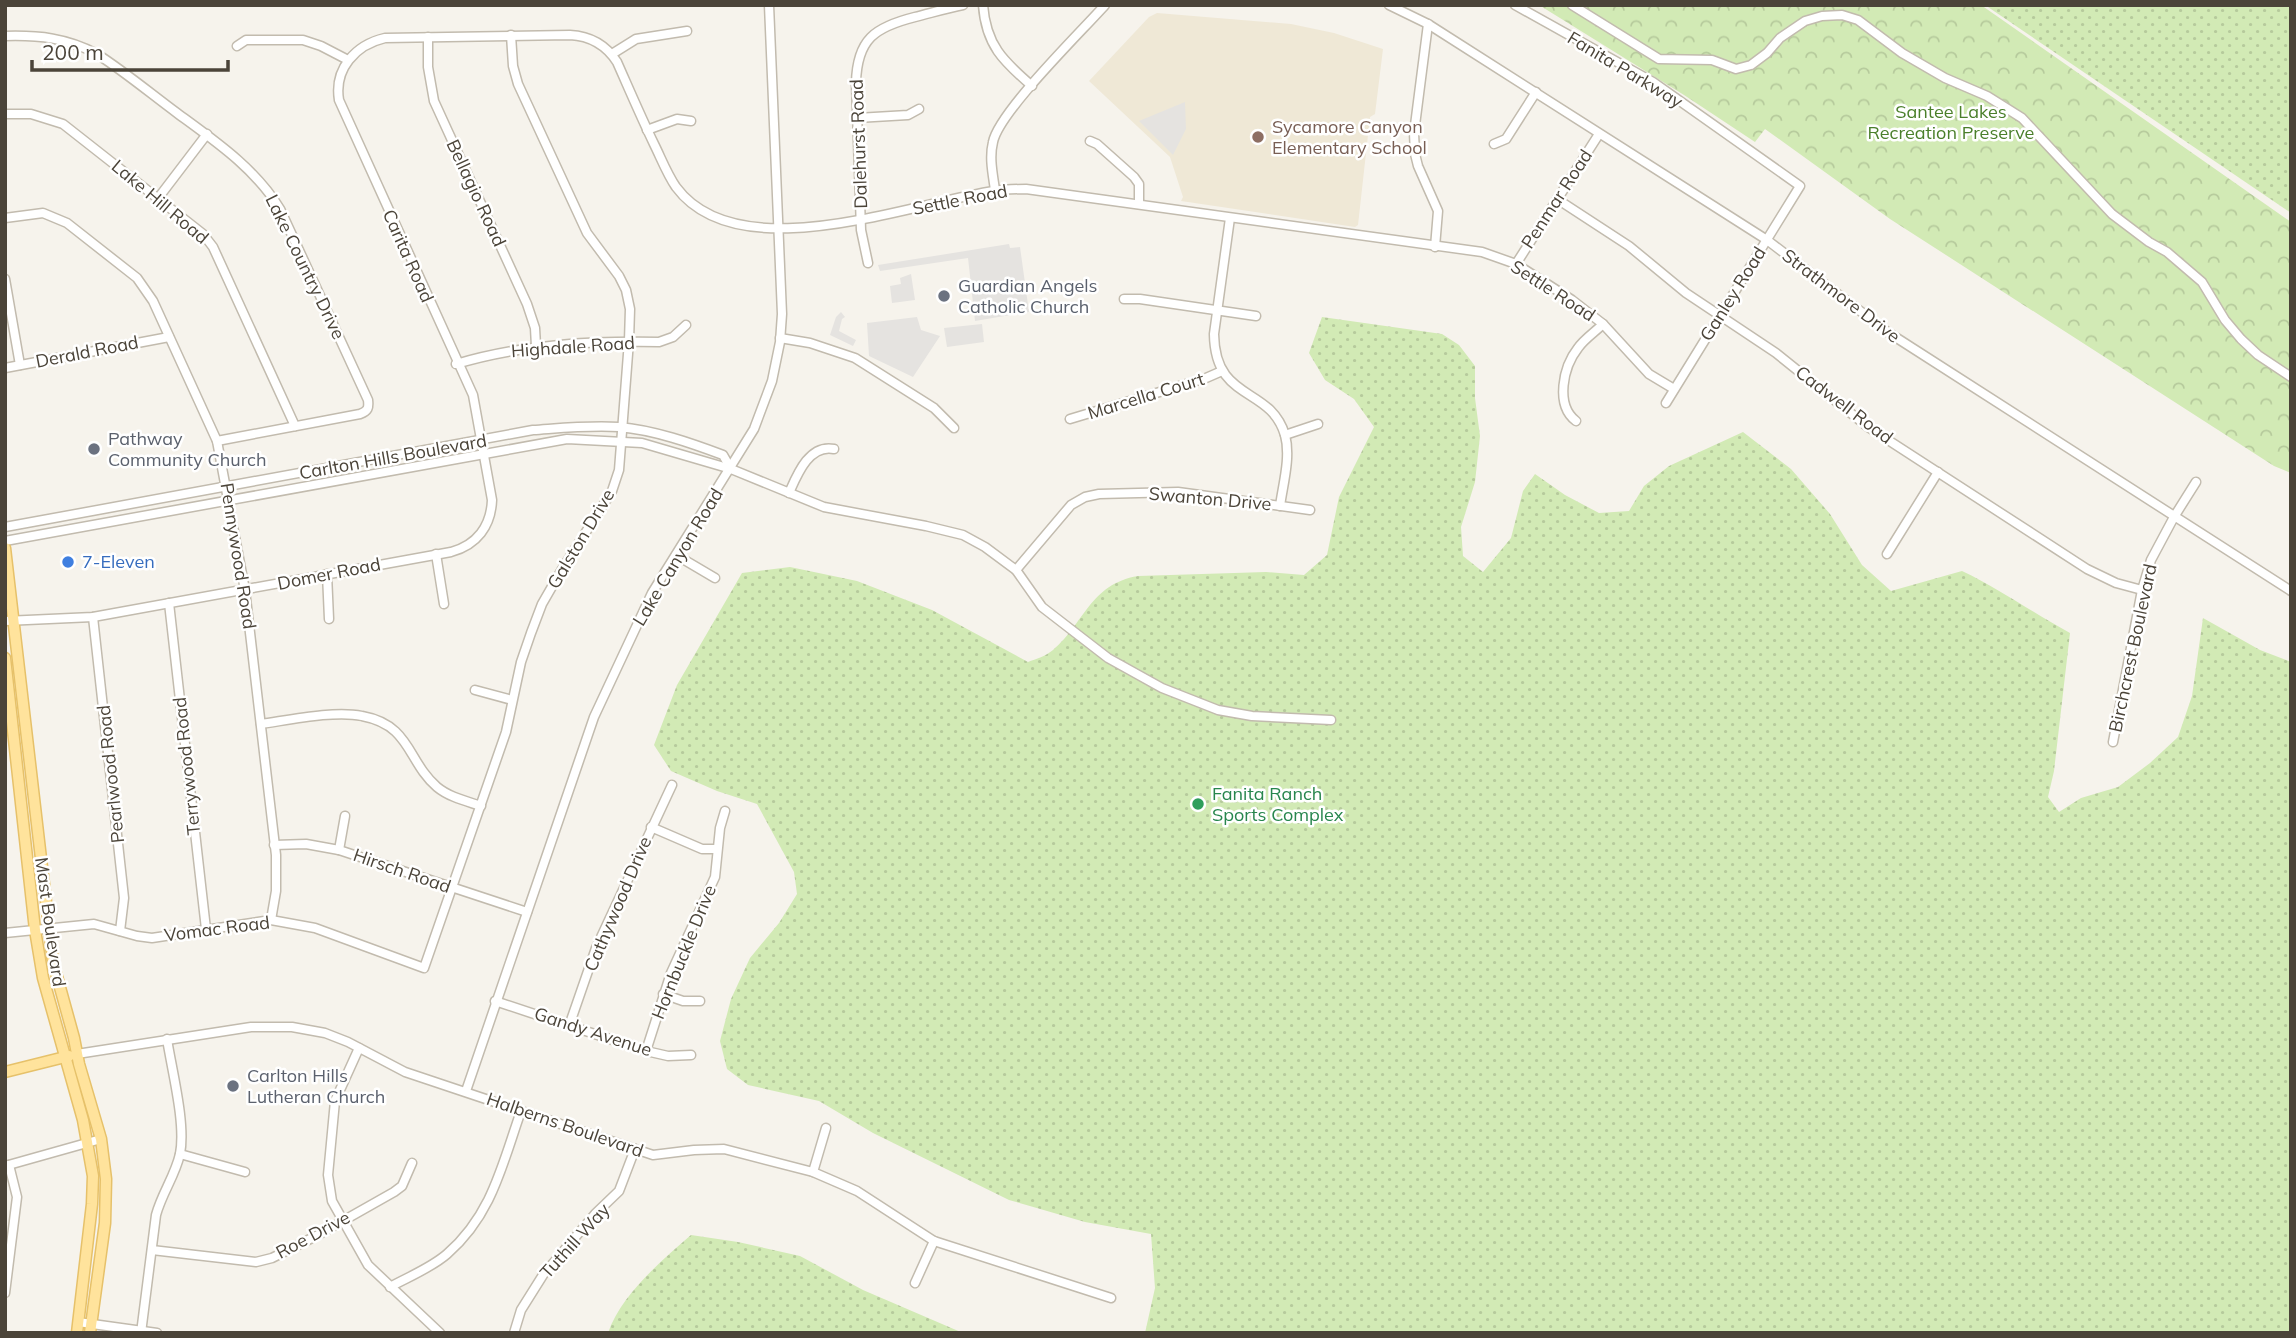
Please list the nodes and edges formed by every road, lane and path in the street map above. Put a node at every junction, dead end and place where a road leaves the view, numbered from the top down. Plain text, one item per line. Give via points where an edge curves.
1 (769, 5) edge
2 (982, 5) edge
3 (1091, 5) edge
4 (1389, 5) edge
5 (1515, 5) edge
6 (1572, 5) edge
7 (960, 6) edge
8 (1102, 8) edge
9 (1428, 24) junction
10 (687, 31) dead end
11 (511, 35) junction
12 (5, 36) edge
13 (428, 37) junction
14 (237, 46) dead end
15 (612, 54) junction
16 (348, 61) junction
17 (1032, 86) junction
18 (1536, 92) junction
19 (919, 109) dead end
20 (5, 114) edge
21 (858, 118) junction
22 (691, 121) dead end
23 (647, 130) junction
24 (206, 134) junction
25 (1599, 134) junction
26 (1090, 141) dead end
27 (1494, 144) dead end
28 (1800, 186) joint
29 (995, 190) junction
30 (159, 197) junction
31 (1557, 200) junction
32 (1139, 204) junction
33 (5, 218) edge
34 (1230, 218) junction
35 (861, 221) junction
36 (780, 227) junction
37 (1767, 240) junction
38 (1435, 247) junction
39 (868, 263) dead end
40 (1516, 264) junction
41 (5, 279) edge
42 (1124, 299) dead end
43 (1217, 312) junction
44 (1720, 315) junction
45 (1256, 316) dead end
46 (1603, 324) junction
47 (686, 325) dead end
48 (169, 337) junction
49 (780, 338) junction
50 (629, 341) junction
51 (536, 346) junction
52 (457, 364) junction
53 (20, 365) junction
54 (5, 368) edge
55 (1222, 370) junction
56 (2291, 377) edge
57 (1674, 389) junction
58 (1667, 403) dead end
59 (1070, 419) dead end
60 (1576, 421) dead end
61 (1318, 424) dead end
62 (295, 426) junction
63 (622, 427) junction
64 (954, 428) dead end
65 (1285, 435) junction
66 (482, 440) junction
67 (217, 441) junction
68 (622, 441) junction
69 (834, 449) dead end
70 (484, 453) junction
71 (731, 468) junction
72 (1938, 472) junction
73 (2196, 482) dead end
74 (225, 488) junction
75 (789, 493) junction
76 (228, 499) junction
77 (1280, 506) junction
78 (1310, 510) dead end
79 (2174, 517) junction
80 (5, 527) edge
81 (5, 541) edge
82 (5, 548) edge
83 (436, 554) junction
84 (1887, 554) dead end
85 (676, 555) junction
86 (1016, 569) junction
87 (327, 574) junction
88 (715, 578) dead end
89 (245, 590) junction
90 (2142, 590) junction
91 (2291, 591) edge
92 (169, 603) junction
93 (444, 604) dead end
94 (93, 617) junction
95 (329, 618) dead end
96 (10, 620) edge
97 (5, 658) edge
98 (475, 690) dead end
99 (512, 699) junction
100 (1331, 720) dead end
101 (261, 723) junction
102 (2113, 742) dead end
103 (672, 785) dead end
104 (481, 806) junction
105 (725, 811) dead end
106 (345, 816) dead end
107 (651, 827) junction
108 (274, 845) junction
109 (717, 849) junction
110 (339, 850) junction
111 (452, 888) junction
112 (527, 912) junction
113 (271, 920) junction
114 (49, 928) junction
115 (206, 929) junction
116 (35, 930) junction
117 (120, 931) junction
118 (5, 933) edge
119 (424, 968) joint
120 (663, 993) junction
121 (495, 1001) junction
122 (699, 1001) dead end
123 (569, 1026) junction
124 (167, 1039) junction
125 (359, 1048) junction
126 (646, 1051) junction
127 (77, 1054) junction
128 (691, 1055) dead end
129 (65, 1057) junction
130 (5, 1072) edge
131 (466, 1091) junction
132 (521, 1111) junction
133 (826, 1128) dead end
134 (101, 1139) junction
135 (89, 1143) junction
136 (635, 1149) junction
137 (180, 1154) junction
138 (412, 1163) dead end
139 (7, 1166) edge
140 (244, 1172) dead end
141 (813, 1172) junction
142 (342, 1220) junction
143 (934, 1241) junction
144 (152, 1250) junction
145 (915, 1283) dead end
146 (390, 1287) junction
147 (5, 1293) edge
148 (1111, 1298) dead end
149 (78, 1327) edge
150 (91, 1328) edge
151 (141, 1332) edge
152 (158, 1333) edge
153 (440, 1333) edge
154 (514, 1333) edge

1 - 36 street, Lake Canyon Road
2 - 17 street via 994,48
3 - 8 street
4 - 9 street, Strathmore Drive
5 - 28 street, Fanita Parkway via 1653,82
6 - 56 street via 1660,59 1712,60 1736,69 1751,65 1805,21 1842,15 1858,20 1902,53 2022,118 2112,214 2202,282 2241,340
7 - 21 street, Dalehurst Road via 895,22 872,35 856,66
8 - 17 street
9 - 18 street, Strathmore Drive
9 - 38 street via 1414,133 1415,153 1438,211
10 - 15 street via 636,39
11 - 13 street
11 - 15 street via 577,35 596,41
11 - 50 street, Galston Drive via 518,84 587,233 626,290
12 - 24 street, Lake Country Drive via 38,36 79,45
13 - 16 street via 379,39
13 - 51 street, Bellagio Road via 434,101 527,304
14 - 16 street via 246,40 303,40
15 - 23 street, Settle Road
16 - 52 street, Carita Road via 339,81 341,107
17 - 29 street via 1004,119 993,141
18 - 25 street, Strathmore Drive
18 - 27 street via 1506,139
19 - 21 street via 908,115
20 - 30 street, Lake Hill Road via 31,114 63,124
21 - 35 street, Dalehurst Road
22 - 23 street via 677,119
23 - 36 street, Settle Road via 674,184 697,207 736,225
24 - 30 street
24 - 62 street, Lake Country Drive via 257,176 277,204 368,400 366,412
25 - 31 street, Penmar Road
25 - 37 street, Strathmore Drive
26 - 32 street via 1134,177 1139,184
28 - 37 street, Ganley Road
29 - 32 street, Settle Road via 1026,188
29 - 35 street, Settle Road
30 - 62 street, Lake Hill Road via 213,247
31 - 40 street, Penmar Road
31 - 44 street, Cadwell Road via 1629,246
32 - 34 street, Settle Road
33 - 48 street, Pennywood Road via 43,213 75,228 137,278
34 - 38 street, Settle Road
34 - 43 street
35 - 36 street, Settle Road
35 - 39 street, Dalehurst Road
36 - 49 street, Lake Canyon Road
37 - 44 street, Ganley Road
37 - 79 street, Strathmore Drive via 1889,333
38 - 40 street, Settle Road via 1482,253
40 - 46 street, Settle Road
41 - 53 street
42 - 43 street
43 - 45 street
43 - 55 street via 1214,350
44 - 57 street, Ganley Road
44 - 72 street, Cadwell Road via 1868,426
46 - 57 street, Settle Road via 1637,364
46 - 60 street via 1578,347 1564,378 1568,415
47 - 50 street, Highdale Road via 659,342
48 - 53 street, Derald Road
48 - 67 street, Pennywood Road
49 - 64 street via 855,358 934,408
49 - 71 street, Lake Canyon Road via 764,405
50 - 51 street, Highdale Road
50 - 63 street, Galston Drive
51 - 52 street, Highdale Road
52 - 66 street, Carita Road via 472,395
53 - 54 street, Derald Road
55 - 59 street, Marcella Court
55 - 65 street via 1233,385 1266,405
57 - 58 street, Ganley Road
61 - 65 street
62 - 67 street
63 - 66 street, Carlton Hills Boulevard via 533,430
63 - 68 street, Galston Drive
63 - 71 street, Carlton Hills Boulevard via 723,455
65 - 77 street
66 - 70 street, Carita Road
66 - 74 street, Carlton Hills Boulevard
67 - 74 street, Pennywood Road
68 - 70 street, Carlton Hills Boulevard via 567,439
68 - 71 street, Carlton Hills Boulevard
68 - 99 street, Galston Drive via 615,484 542,604
69 - 75 street via 811,457
70 - 76 street, Carlton Hills Boulevard
70 - 83 street, Domer Road via 492,500 486,526 469,545
71 - 75 street, Carlton Hills Boulevard
71 - 85 street, Lake Canyon Road
72 - 84 street
72 - 90 street, Cadwell Road via 2087,569
73 - 79 street, Birchcrest Boulevard
74 - 76 street, Pennywood Road
74 - 80 street, Carlton Hills Boulevard
75 - 86 street, Carlton Hills Boulevard via 824,507 963,535
76 - 81 street, Carlton Hills Boulevard
76 - 89 street, Pennywood Road
77 - 78 street, Swanton Drive
77 - 86 street, Swanton Drive via 1178,492 1093,495 1070,505
79 - 90 street, Birchcrest Boulevard
79 - 91 street, Strathmore Drive
82 - 96 main road, Mast Boulevard
83 - 87 street, Domer Road
83 - 93 street
85 - 88 street
85 - 112 street, Lake Canyon Road via 652,593 594,718
86 - 100 street, Carlton Hills Boulevard via 1042,607 1108,658 1162,688 1218,710
87 - 89 street, Domer Road
87 - 95 street
89 - 92 street, Domer Road
89 - 101 street, Pennywood Road
90 - 102 street, Birchcrest Boulevard
92 - 94 street, Domer Road
92 - 115 street, Terrywood Road
94 - 96 street, Domer Road
94 - 117 street, Pearlwood Road via 124,898
96 - 114 main road, Mast Boulevard
97 - 116 main road, Mast Boulevard
98 - 99 street
99 - 104 street, Galston Drive
101 - 104 street via 346,714 370,718 404,740 440,790
101 - 108 street, Pennywood Road
103 - 107 street, Cathywood Drive
104 - 111 street, Galston Drive
105 - 109 street, Hornbuckle Drive
106 - 110 street
107 - 109 street via 702,849
107 - 123 street, Cathywood Drive via 596,948
108 - 110 street, Hirsch Road
108 - 113 street, Pennywood Road via 276,891
109 - 120 street, Hornbuckle Drive via 713,883
110 - 111 street, Hirsch Road
111 - 112 street, Hirsch Road
111 - 119 street, Galston Drive
112 - 121 street, Lake Canyon Road
113 - 115 street, Vomac Road
113 - 119 street, Vomac Road via 315,928
114 - 116 street, Vomac Road
114 - 117 street, Vomac Road via 94,924
114 - 127 main road, Mast Boulevard
115 - 117 street, Vomac Road via 152,938
116 - 118 street, Vomac Road
116 - 129 main road, Mast Boulevard
120 - 122 street
120 - 126 street, Hornbuckle Drive
121 - 123 street, Gandy Avenue
121 - 131 street, Lake Canyon Road
123 - 126 street, Gandy Avenue
124 - 125 street, Halberns Boulevard via 278,1026 325,1033
124 - 127 street, Halberns Boulevard
124 - 137 street via 180,1121
125 - 131 street, Halberns Boulevard via 405,1072
125 - 142 street via 336,1095 334,1110 328,1188
126 - 128 street, Gandy Avenue
127 - 129 main road, Halberns Boulevard
127 - 134 main road, Mast Boulevard
129 - 130 main road, Halberns Boulevard
129 - 135 main road, Mast Boulevard
131 - 132 street, Halberns Boulevard
132 - 136 street, Halberns Boulevard
132 - 146 street via 488,1205 476,1224 445,1256
133 - 141 street
134 - 135 street
134 - 150 main road, Mast Boulevard via 107,1200
135 - 139 street
135 - 149 main road, Mast Boulevard via 92,1205
136 - 141 street, Halberns Boulevard via 653,1155 724,1149
136 - 154 street, Tuthill Way via 619,1191 543,1275 521,1310
137 - 140 street
137 - 144 street via 156,1214
138 - 142 street, Roe Drive via 402,1186
139 - 147 street via 17,1197
141 - 143 street, Halberns Boulevard via 856,1191
142 - 144 street, Roe Drive via 256,1262
142 - 146 street via 368,1265
143 - 145 street
143 - 148 street, Halberns Boulevard
144 - 151 street
146 - 153 street
149 - 150 street
150 - 151 street
151 - 152 street

